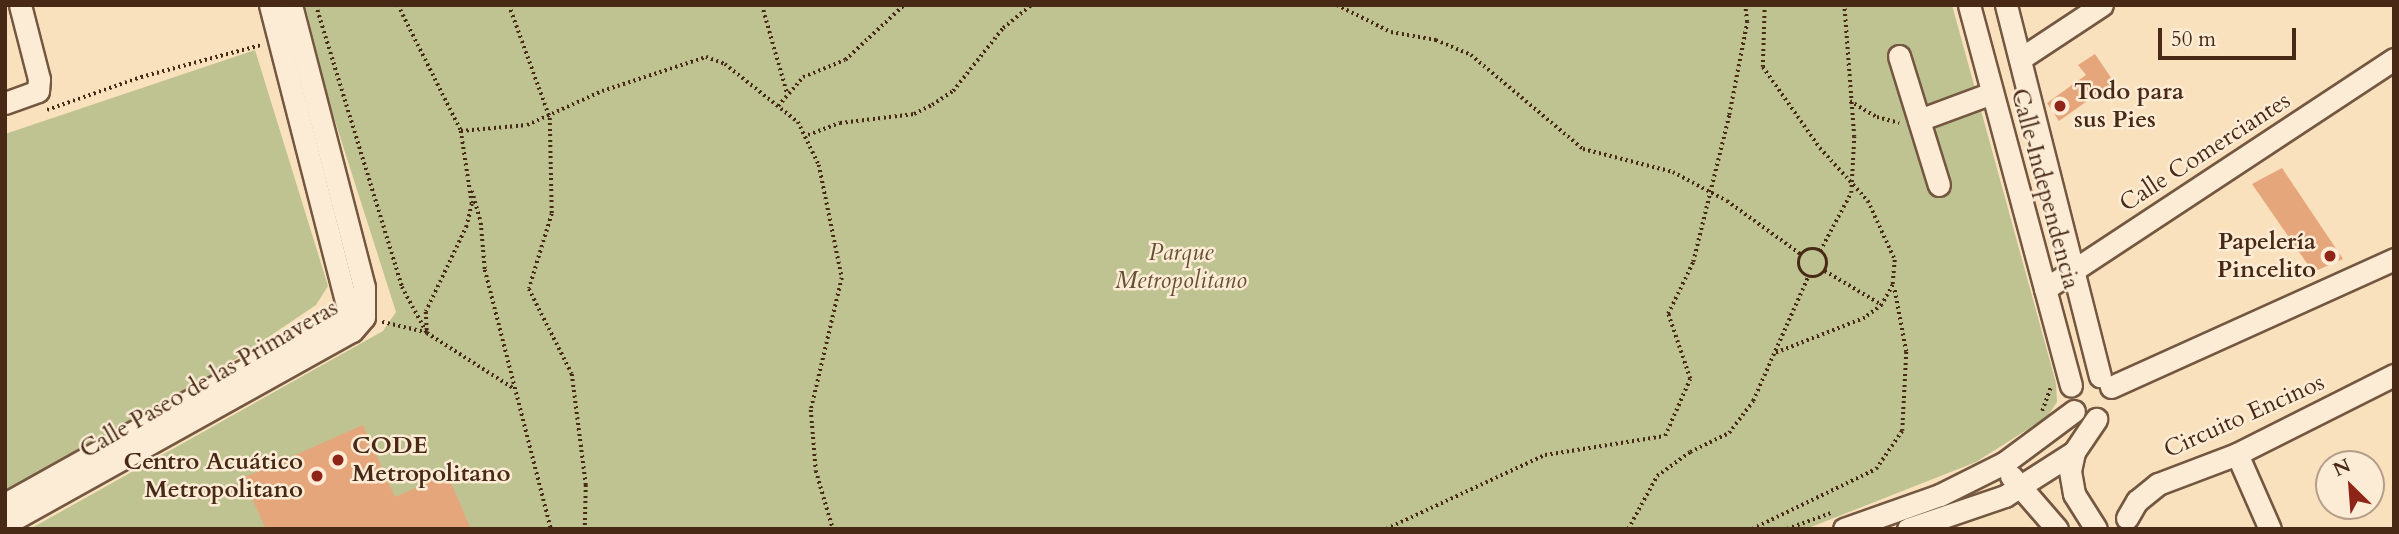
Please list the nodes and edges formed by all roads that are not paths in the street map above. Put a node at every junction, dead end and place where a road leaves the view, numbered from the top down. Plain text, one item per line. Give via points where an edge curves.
1 (20, 5) edge
2 (270, 5) edge
3 (291, 5) edge
4 (1969, 5) edge
5 (2006, 5) edge
6 (2102, 5) edge
7 (1899, 56) dead end
8 (2020, 59) junction
9 (2394, 59) edge
10 (1992, 93) junction
11 (5, 103) edge
12 (1919, 120) junction
13 (1939, 185) dead end
14 (2394, 259) edge
15 (2074, 269) junction
16 (2045, 289) junction
17 (357, 315) junction
18 (2394, 375) edge
19 (2106, 381) junction
20 (2061, 386) junction
21 (2074, 411) junction
22 (2096, 419) junction
23 (2074, 452) junction
24 (2237, 454) junction
25 (2004, 463) junction
26 (2017, 488) junction
27 (5, 504) edge
28 (2127, 518) dead end
29 (1840, 520) edge
30 (5, 524) edge
31 (1908, 529) edge
32 (2057, 529) edge
33 (2096, 529) edge
34 (2270, 529) edge

1 - 11 street via 38,90
2 - 17 street
3 - 17 street via 364,287
4 - 10 street, Calle Independencia
5 - 8 street, Calle Independencia
6 - 8 street
7 - 12 street
8 - 15 street, Calle Independencia
9 - 15 street, Calle Comerciantes
10 - 12 street
10 - 16 street, Calle Independencia
12 - 13 street
14 - 19 street
15 - 16 street, Calle Comerciantes
15 - 19 street, Calle Independencia
16 - 20 street, Calle Independencia
17 - 27 street, Calle Paseo de las Primaveras
17 - 30 street, Calle Paseo de las Primaveras via 352,331
18 - 24 street, Circuito Encinos
19 - 20 street via 2084,375
19 - 22 street via 2109,410
20 - 21 street, Calle Independencia
21 - 22 street
21 - 25 street
22 - 23 street
23 - 26 street
23 - 33 street via 2070,471 2074,494
24 - 28 street, Circuito Encinos via 2158,484 2137,500
24 - 34 street
25 - 26 street
25 - 29 street via 1940,495
26 - 31 street
26 - 32 street via 2043,508

